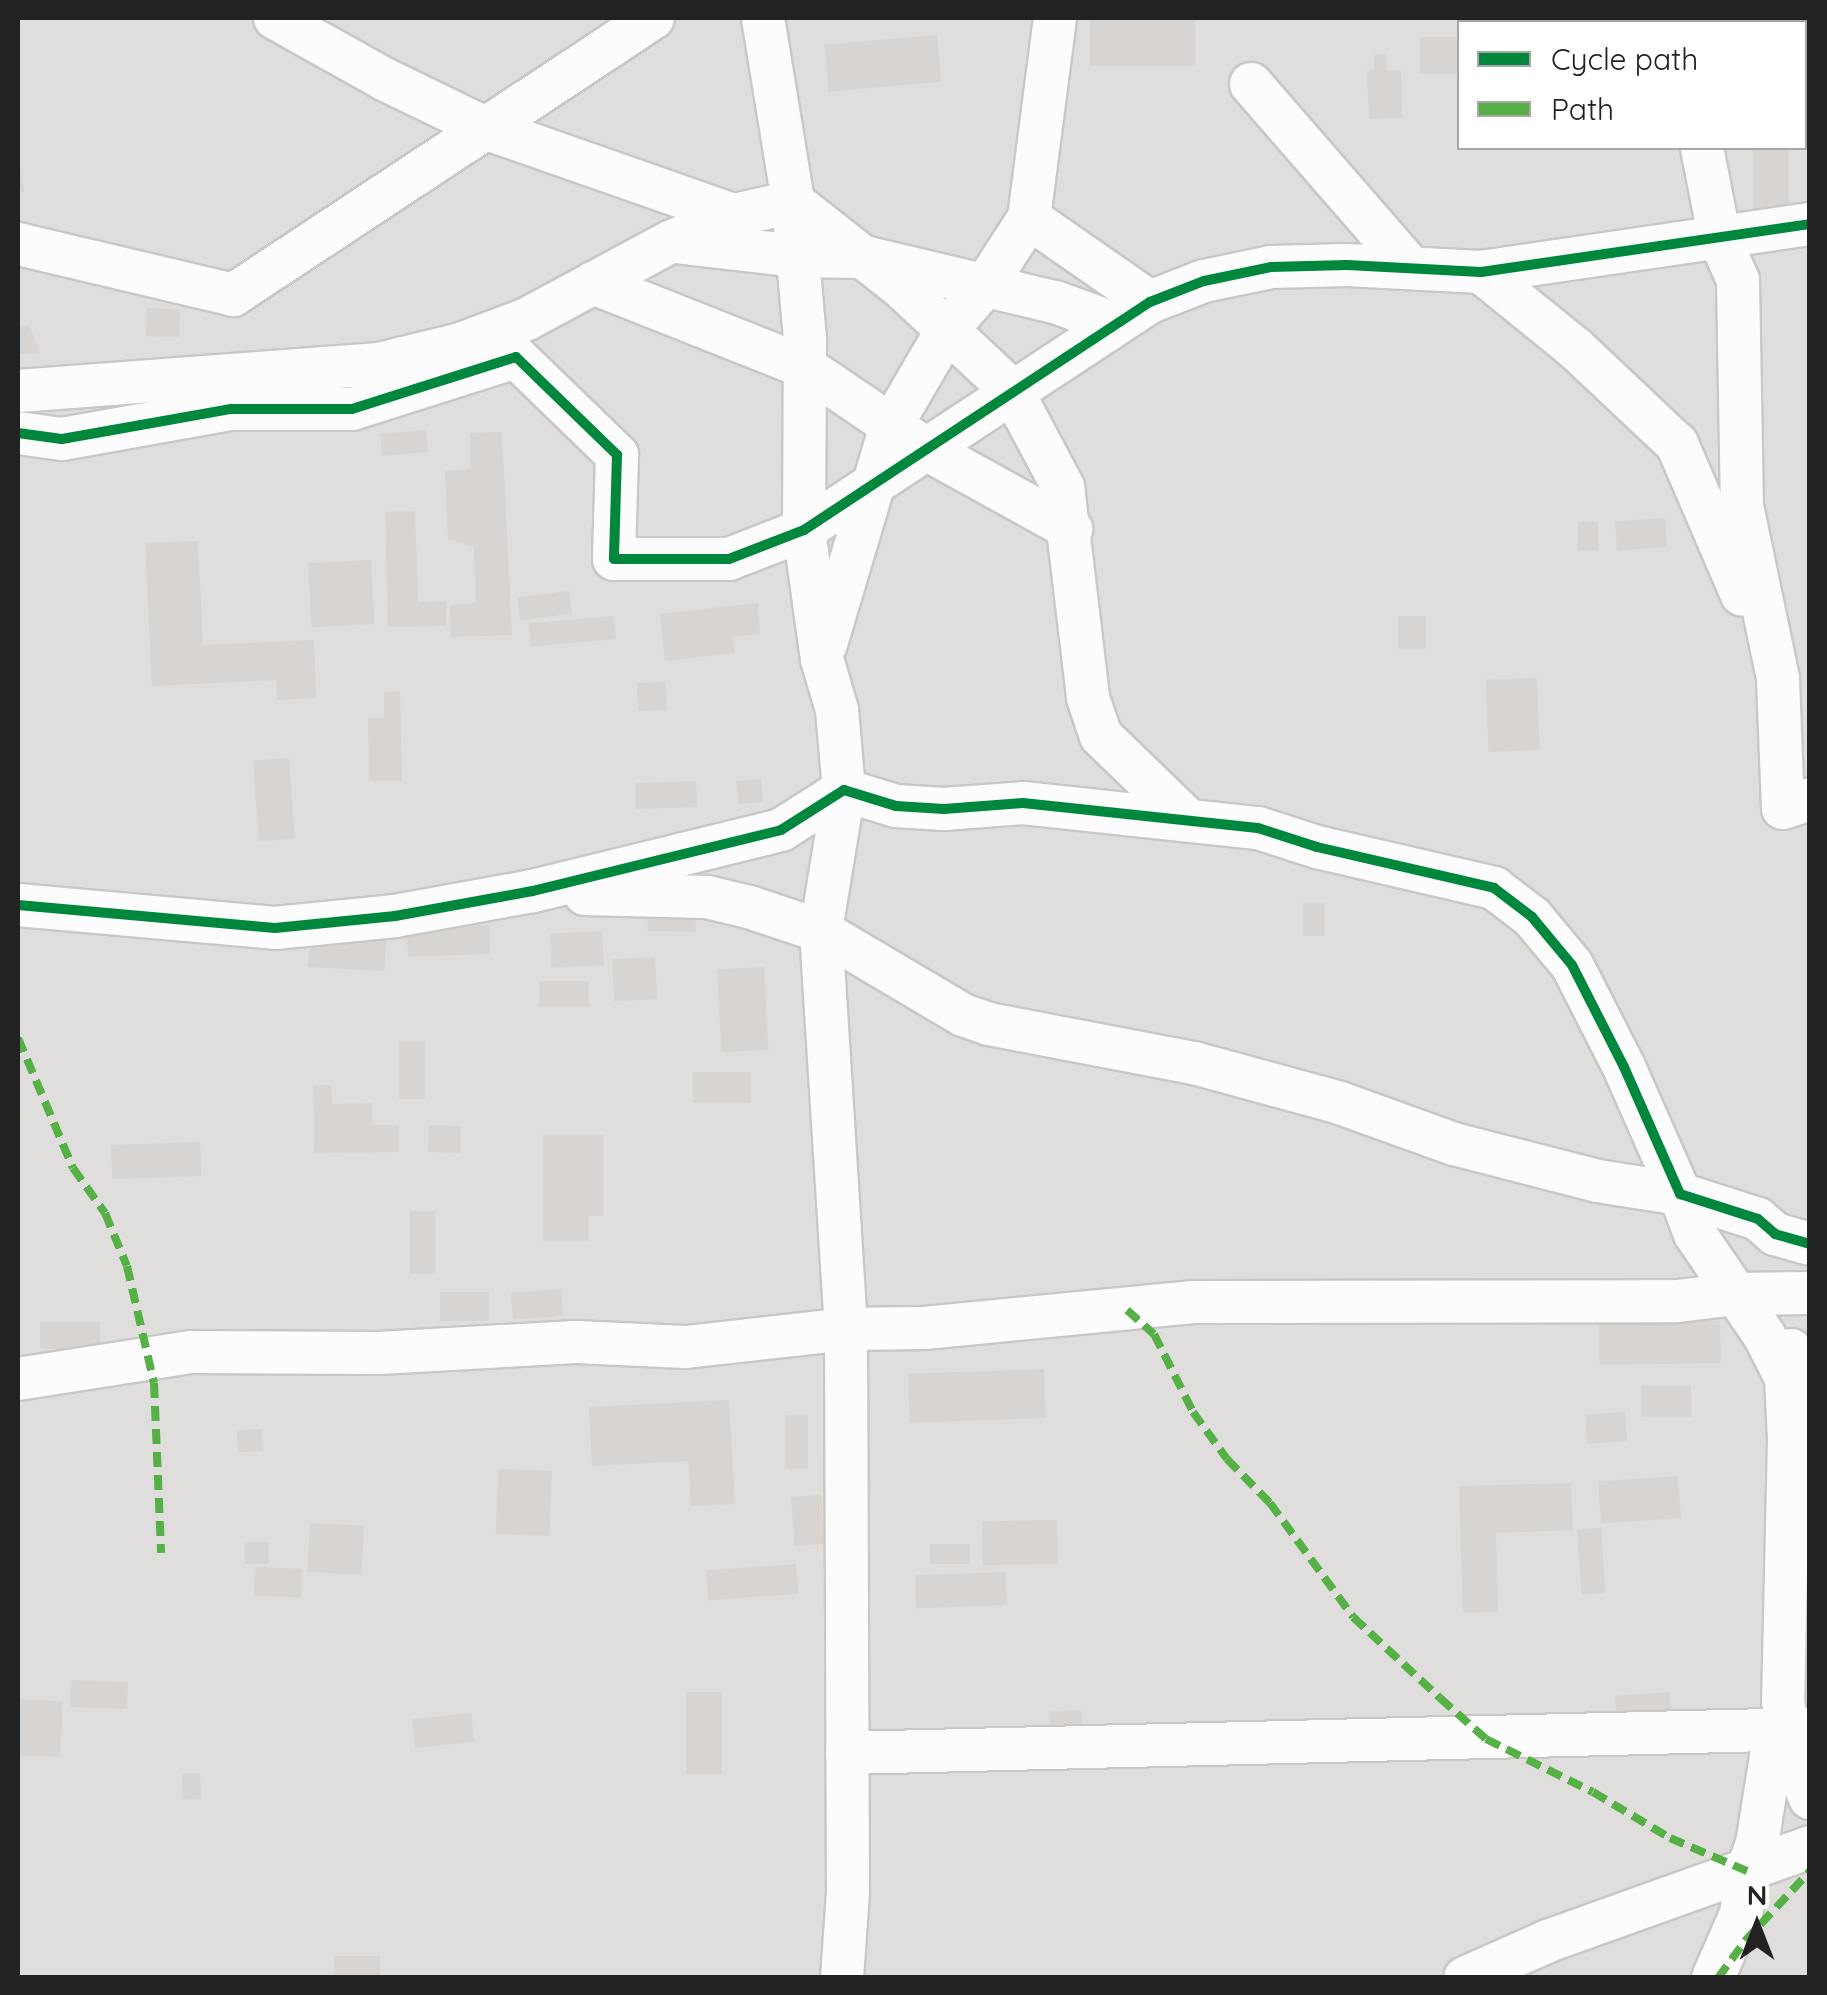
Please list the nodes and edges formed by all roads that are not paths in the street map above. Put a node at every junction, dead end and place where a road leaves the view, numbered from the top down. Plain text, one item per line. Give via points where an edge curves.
1 (275, 18) edge
2 (653, 18) edge
3 (762, 18) edge
4 (1055, 18) edge
5 (1251, 84) dead end
6 (485, 128) junction
7 (1702, 150) edge
8 (794, 202) junction
9 (734, 216) junction
10 (1028, 218) junction
11 (1810, 224) edge
12 (1720, 240) junction
13 (670, 242) junction
14 (18, 244) edge
15 (798, 256) junction
16 (864, 258) junction
17 (1410, 267) junction
18 (1481, 272) junction
19 (593, 283) junction
20 (986, 286) junction
21 (1132, 313) junction
22 (946, 330) junction
23 (805, 368) junction
24 (18, 391) edge
25 (1012, 391) junction
26 (18, 432) edge
27 (908, 437) junction
28 (872, 485) junction
29 (1071, 529) junction
30 (804, 530) junction
31 (822, 659) junction
32 (1778, 679) junction
33 (844, 790) junction
34 (1810, 799) edge
35 (1186, 818) junction
36 (532, 892) junction
37 (18, 904) edge
38 (821, 930) junction
39 (1680, 1194) junction
40 (1792, 1239) edge
41 (1736, 1294) junction
42 (1803, 1294) edge
43 (846, 1328) junction
44 (1786, 1378) junction
45 (18, 1379) edge
46 (1789, 1440) junction
47 (1810, 1495) edge
48 (1788, 1730) edge
49 (847, 1753) junction
50 (1810, 1798) edge
51 (1810, 1847) edge
52 (1747, 1870) junction
53 (842, 1978) edge
54 (1465, 1978) edge
55 (1714, 1978) edge

1 - 6 street
2 - 6 street
3 - 8 street
4 - 10 street
5 - 17 street
6 - 9 street
6 - 14 street via 233,295
7 - 12 street
8 - 9 street
8 - 15 street
8 - 16 street
9 - 13 street
10 - 20 street
10 - 21 street
11 - 12 street
12 - 18 street
12 - 32 street via 1738,280 1742,506
13 - 15 street
13 - 19 street
15 - 16 street
15 - 23 street
16 - 20 street
16 - 22 street
17 - 18 street
17 - 21 street via 1271,267 1204,281
18 - 32 street via 1677,444
19 - 23 street
19 - 24 street via 494,332 379,364
20 - 21 street
20 - 22 street
21 - 25 street
22 - 25 street
22 - 27 street
23 - 27 street
23 - 30 street
25 - 27 street
25 - 29 street via 1063,487
26 - 30 street via 62,439 231,410 352,409 516,357 617,455 614,559 729,559
27 - 28 street
27 - 29 street
28 - 30 street
28 - 31 street
29 - 35 street via 1088,698 1101,736
30 - 31 street
31 - 33 street via 837,710
32 - 34 street via 1782,808
33 - 35 street via 896,806 1023,803
33 - 36 street via 781,830
33 - 38 street
35 - 39 street via 1258,828 1494,888 1532,918 1572,964
36 - 37 street via 275,928
36 - 38 street via 707,897
38 - 39 street via 989,1024 1194,1063 1454,1144 1598,1181
38 - 43 street
39 - 40 street via 1758,1218
39 - 41 street via 1695,1234
40 - 42 street
41 - 42 street
41 - 43 street via 1677,1301 1195,1302 924,1328
41 - 44 street
42 - 44 street
43 - 45 street via 686,1347 576,1342 380,1353 191,1352
43 - 49 street
44 - 46 street
46 - 47 street
46 - 48 street via 1782,1700
48 - 49 street
48 - 50 street via 1790,1753
48 - 52 street via 1772,1744
49 - 53 street
51 - 52 street
52 - 54 street
52 - 55 street via 1741,1914

